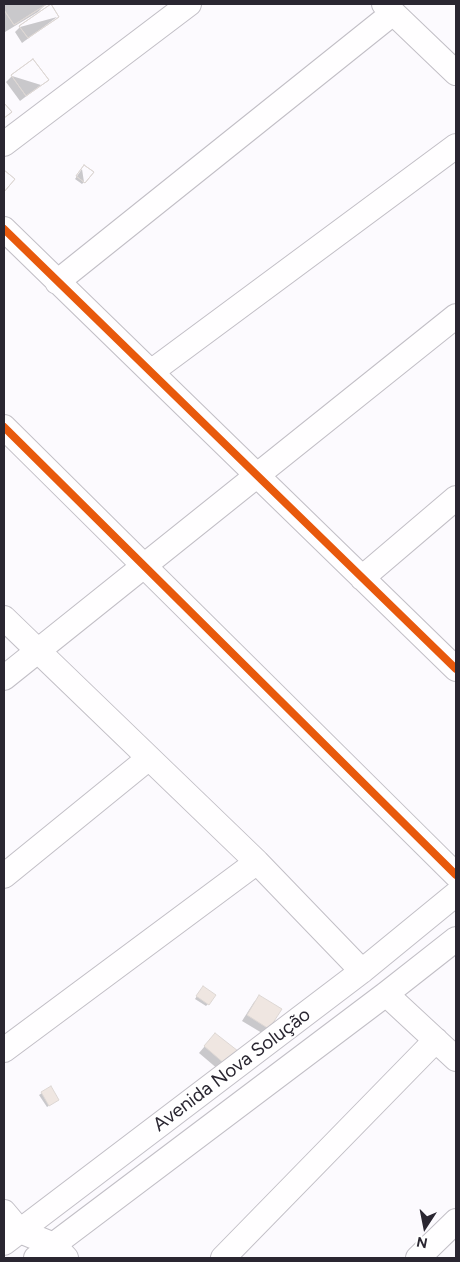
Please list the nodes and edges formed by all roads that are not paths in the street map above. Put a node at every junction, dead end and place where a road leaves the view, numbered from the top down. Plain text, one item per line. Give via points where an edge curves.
1 (189, 4) edge
2 (389, 8) edge
3 (456, 74) edge
4 (4, 144) edge
5 (456, 146) edge
6 (4, 229) edge
7 (57, 282) junction
8 (456, 316) edge
9 (151, 372) junction
10 (4, 427) edge
11 (257, 476) junction
12 (456, 498) edge
13 (145, 566) junction
14 (362, 578) junction
15 (4, 618) edge
16 (38, 652) junction
17 (456, 668) edge
18 (4, 678) edge
19 (149, 758) junction
20 (257, 862) junction
21 (456, 875) edge
22 (4, 876) edge
23 (456, 894) edge
24 (456, 939) edge
25 (362, 970) junction
26 (386, 994) junction
27 (436, 1040) junction
28 (4, 1050) edge
29 (456, 1059) edge
30 (4, 1212) edge
31 (456, 1221) edge
32 (12, 1237) edge
33 (52, 1254) edge
34 (223, 1258) edge
35 (418, 1258) edge

1 - 4 street
2 - 3 street
2 - 7 street
5 - 9 street
6 - 7 street
7 - 9 street
8 - 11 street
9 - 11 street
10 - 13 street
11 - 13 street
11 - 14 street
12 - 14 street
13 - 16 street
13 - 21 street
14 - 17 street
15 - 16 street
16 - 18 street
16 - 19 street
19 - 20 street
19 - 22 street
20 - 25 street
20 - 28 street
23 - 25 street, Avenida Nova Solução
24 - 26 street, Avenida Nova Solução
25 - 32 street, Avenida Nova Solução
26 - 27 street
26 - 33 street, Avenida Nova Solução
27 - 29 street
27 - 34 street
30 - 32 street
31 - 35 street
32 - 33 street

